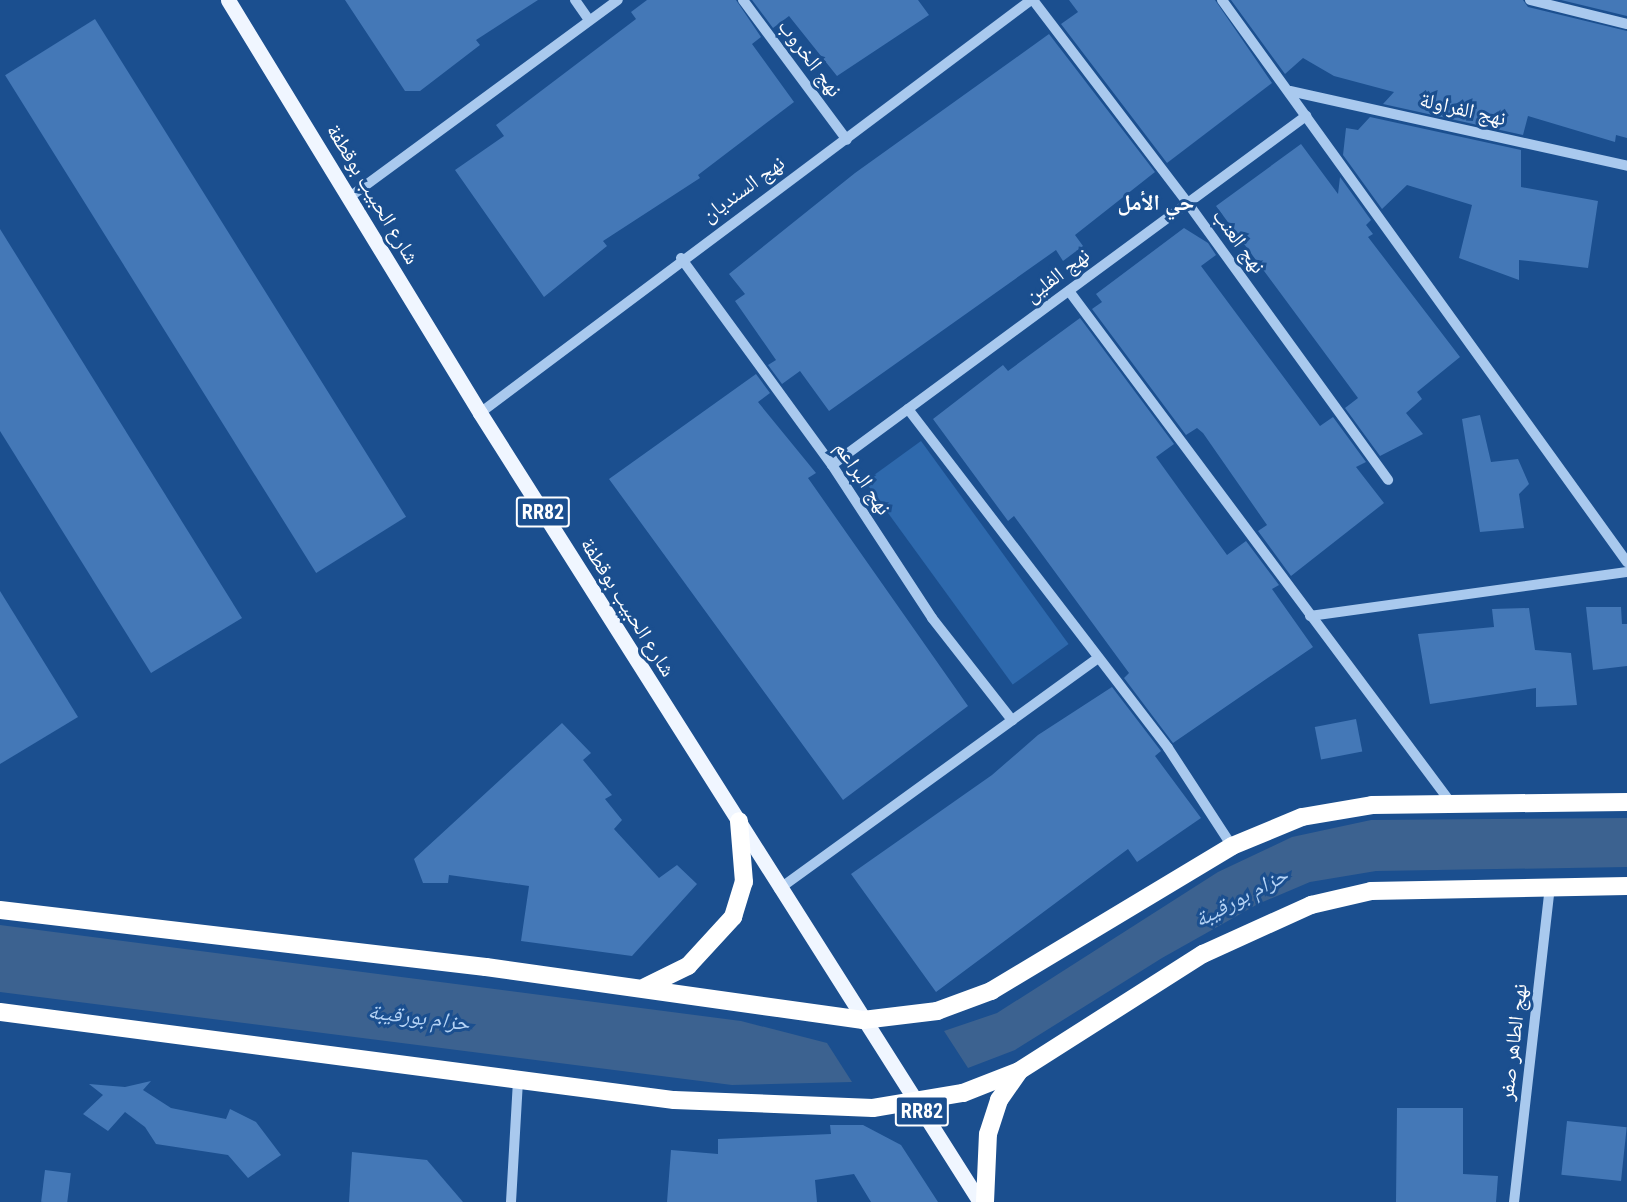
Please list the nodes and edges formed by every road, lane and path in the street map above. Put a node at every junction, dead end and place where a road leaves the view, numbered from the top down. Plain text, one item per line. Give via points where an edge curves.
1 (228, 0) edge
2 (574, 0) edge
3 (618, 0) edge
4 (743, 0) edge
5 (1032, 0) edge
6 (1222, 0) edge
7 (1530, 0) edge
8 (589, 20) junction
9 (1627, 24) edge
10 (1290, 91) junction
11 (1306, 116) junction
12 (847, 140) junction
13 (1627, 166) edge
14 (351, 196) junction
15 (1187, 202) junction
16 (681, 258) junction
17 (1069, 291) junction
18 (908, 409) junction
19 (480, 413) junction
20 (832, 465) junction
21 (1388, 480) dead end
22 (1627, 562) edge
23 (1627, 572) edge
24 (1310, 616) junction
25 (1097, 659) junction
26 (1012, 720) junction
27 (1451, 802) junction
28 (1627, 802) edge
29 (739, 821) junction
30 (1232, 846) junction
31 (1550, 886) junction
32 (1627, 886) edge
33 (779, 889) junction
34 (0, 910) edge
35 (645, 987) junction
36 (0, 1012) edge
37 (863, 1020) junction
38 (1018, 1071) junction
39 (518, 1079) junction
40 (918, 1104) junction
41 (511, 1202) edge
42 (980, 1202) edge
43 (985, 1202) edge
44 (1514, 1202) edge

1 - 14 main road, شارع الحبيب بوقطفة / RR82
2 - 8 street
3 - 8 street
4 - 12 street, نهج الخروب
5 - 12 street, نهج السنديان
5 - 15 street, نهج العنب
6 - 10 street
7 - 9 street
8 - 14 street
10 - 11 street
10 - 13 street, نهج الفراولة
11 - 15 street, نهج الفلين
11 - 22 street
12 - 16 street, نهج السنديان
14 - 19 main road, شارع الحبيب بوقطفة / RR82
15 - 17 street, نهج الفلين
15 - 21 street, نهج العنب
16 - 19 street, نهج السنديان
16 - 20 street, نهج البراعم
17 - 18 street, نهج الفلين
17 - 24 street
18 - 20 street, نهج الفلين
18 - 25 street
19 - 29 main road, شارع الحبيب بوقطفة / RR82
20 - 26 street, نهج البراعم via 933,618
23 - 24 street
24 - 27 street
25 - 26 street
25 - 30 street via 1168,748
26 - 33 street
27 - 28 highway
27 - 30 highway via 1372,805 1302,817
29 - 33 main road, شارع الحبيب بوقطفة / RR82
29 - 35 highway via 744,882 733,917 688,966
30 - 37 highway via 991,991 937,1011
31 - 32 highway
31 - 38 highway via 1371,891 1311,905 1203,954
31 - 44 street, نهج الطاهر صفر
33 - 37 main road, شارع الحبيب بوقطفة / RR82
34 - 35 highway
35 - 37 highway
36 - 39 highway
37 - 40 main road, RR82
38 - 40 highway via 963,1093
38 - 43 highway via 999,1100 988,1134
39 - 40 highway via 674,1100 751,1105 873,1108
39 - 41 street
40 - 42 main road, RR82

